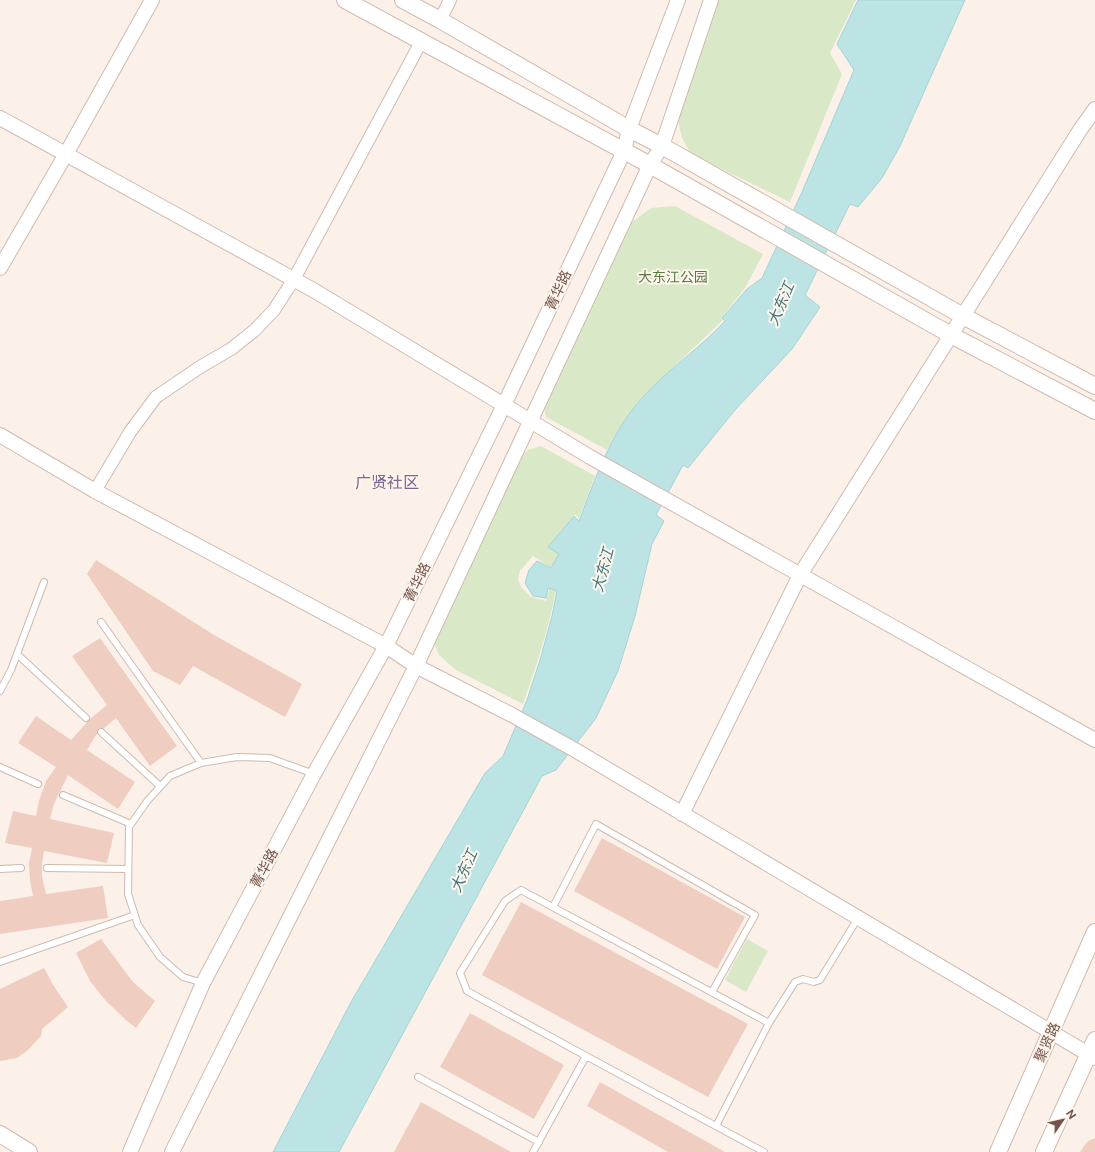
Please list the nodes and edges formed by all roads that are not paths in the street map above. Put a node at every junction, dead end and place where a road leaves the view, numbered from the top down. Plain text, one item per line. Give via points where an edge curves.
1 (152, 0) edge
2 (345, 0) edge
3 (403, 0) edge
4 (450, 0) edge
5 (678, 0) edge
6 (711, 0) edge
7 (440, 20) junction
8 (421, 42) junction
9 (1095, 109) edge
10 (0, 118) edge
11 (629, 129) junction
12 (662, 146) junction
13 (624, 151) junction
14 (66, 154) junction
15 (650, 165) junction
16 (0, 268) edge
17 (294, 279) junction
18 (963, 316) junction
19 (951, 335) junction
20 (1095, 386) edge
21 (504, 405) junction
22 (1095, 411) edge
23 (531, 422) junction
24 (0, 436) edge
25 (95, 491) junction
26 (800, 575) junction
27 (44, 582) dead end
28 (100, 622) dead end
29 (386, 646) junction
30 (17, 654) junction
31 (416, 666) junction
32 (0, 691) edge
33 (86, 718) dead end
34 (101, 732) dead end
35 (1095, 740) edge
36 (201, 763) junction
37 (0, 767) edge
38 (314, 774) junction
39 (38, 784) dead end
40 (160, 786) junction
41 (63, 795) dead end
42 (682, 814) junction
43 (131, 824) junction
44 (21, 868) dead end
45 (47, 868) dead end
46 (0, 869) edge
47 (128, 869) junction
48 (553, 907) junction
49 (135, 915) junction
50 (858, 918) junction
51 (1095, 932) edge
52 (0, 962) edge
53 (203, 983) junction
54 (712, 992) junction
55 (769, 1023) junction
56 (1051, 1032) junction
57 (1093, 1051) edge
58 (586, 1056) junction
59 (418, 1077) dead end
60 (716, 1126) junction
61 (0, 1134) edge
62 (539, 1142) junction
63 (29, 1152) edge
64 (130, 1152) edge
65 (172, 1152) edge
66 (533, 1152) edge
67 (764, 1152) edge
68 (998, 1152) edge
69 (1044, 1152) edge

1 - 14 street
2 - 8 main road
3 - 7 main road
4 - 7 street
5 - 11 street, 菁华路
6 - 12 street
7 - 11 main road
8 - 13 main road
8 - 17 street
9 - 18 street
10 - 14 street
11 - 12 main road
11 - 13 street, 菁华路
12 - 15 street
12 - 18 main road
13 - 15 main road
13 - 21 street, 菁华路
14 - 16 street
14 - 17 street
15 - 19 main road
15 - 23 street
17 - 21 street
17 - 25 street via 274,310 254,330 231,349 156,397 130,432
18 - 19 street
18 - 20 main road
19 - 22 main road
19 - 26 street
21 - 23 street
21 - 29 street, 菁华路
23 - 26 street
23 - 31 street
24 - 25 street
25 - 29 street
26 - 35 street
26 - 42 street
27 - 30 lane
28 - 36 lane
29 - 31 street
29 - 38 street, 菁华路
30 - 32 lane
30 - 33 lane
31 - 42 street via 575,750
31 - 65 street
34 - 40 lane
36 - 38 lane via 237,756 270,758
36 - 40 lane via 170,776
37 - 39 lane
38 - 53 street, 菁华路
40 - 43 lane
41 - 43 lane
42 - 50 street
43 - 47 lane
44 - 46 lane
45 - 47 lane
47 - 49 lane via 128,894
48 - 54 lane
48 - 54 lane via 596,824 755,915
48 - 58 lane via 521,890 505,900 460,973 467,990
49 - 52 lane
49 - 53 lane via 138,925 160,957 183,977
50 - 55 lane via 820,980 814,982 803,979 795,982
50 - 56 street
51 - 56 main road, 聚贤路
53 - 64 street, 菁华路
54 - 55 lane
55 - 60 lane
56 - 57 street
56 - 68 main road, 聚贤路
57 - 69 main road
58 - 60 lane
58 - 62 lane
59 - 62 lane
60 - 67 lane
61 - 63 main road
62 - 66 lane

